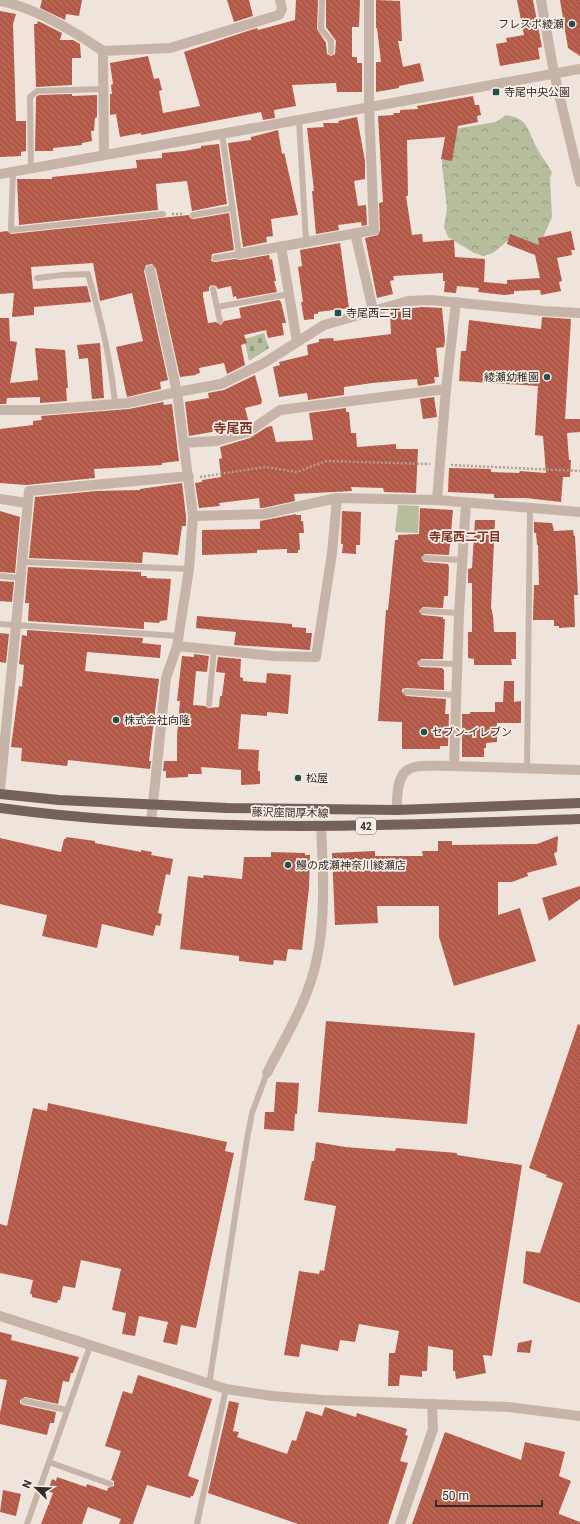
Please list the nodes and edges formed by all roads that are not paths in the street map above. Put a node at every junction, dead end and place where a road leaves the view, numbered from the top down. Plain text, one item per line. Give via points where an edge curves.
1 (280, 0) edge
2 (322, 0) edge
3 (369, 0) edge
4 (541, 0) edge
5 (2, 1) edge
6 (103, 52) junction
7 (331, 52) dead end
8 (580, 68) edge
9 (554, 73) junction
10 (103, 89) junction
11 (369, 107) junction
12 (298, 120) junction
13 (222, 133) junction
14 (104, 155) junction
15 (31, 168) junction
16 (13, 172) junction
17 (0, 174) edge
18 (580, 182) edge
19 (233, 208) junction
20 (163, 214) road end
21 (193, 215) road end
22 (355, 234) junction
23 (306, 241) junction
24 (281, 246) junction
25 (239, 254) junction
26 (215, 258) dead end
27 (150, 270) dead end
28 (37, 278) dead end
29 (213, 289) dead end
30 (289, 294) junction
31 (456, 302) junction
32 (217, 307) junction
33 (373, 310) junction
34 (580, 313) edge
35 (220, 320) dead end
36 (297, 342) junction
37 (446, 389) junction
38 (177, 392) junction
39 (115, 404) junction
40 (0, 410) edge
41 (183, 443) junction
42 (189, 477) junction
43 (337, 498) junction
44 (0, 499) edge
45 (437, 500) junction
46 (28, 503) junction
47 (466, 503) junction
48 (530, 508) junction
49 (580, 512) edge
50 (193, 516) junction
51 (425, 558) dead end
52 (461, 560) junction
53 (22, 562) junction
54 (189, 569) junction
55 (0, 576) edge
56 (20, 578) junction
57 (423, 611) dead end
58 (459, 613) junction
59 (0, 624) edge
60 (16, 626) junction
61 (177, 641) junction
62 (214, 650) junction
63 (420, 663) dead end
64 (457, 664) junction
65 (406, 692) dead end
66 (456, 695) junction
67 (209, 704) dead end
68 (454, 766) junction
69 (527, 768) junction
70 (580, 770) edge
71 (0, 790) edge
72 (0, 794) edge
73 (580, 803) edge
74 (153, 805) junction
75 (0, 808) edge
76 (397, 810) junction
77 (580, 819) edge
78 (151, 822) junction
79 (321, 826) junction
80 (267, 1073) joint
81 (0, 1316) edge
82 (90, 1346) junction
83 (209, 1385) junction
84 (226, 1389) junction
85 (24, 1400) dead end
86 (432, 1404) junction
87 (68, 1410) junction
88 (580, 1416) edge
89 (49, 1462) junction
90 (110, 1484) dead end
91 (27, 1524) edge
92 (197, 1524) edge
93 (400, 1524) edge

1 - 6 street via 282,9 279,14 170,48
2 - 7 lane via 321,29 332,41
3 - 11 street
4 - 9 street
5 - 6 street via 54,22
6 - 10 street
8 - 9 street
9 - 11 street
9 - 18 street
10 - 14 street
10 - 15 lane via 37,90 30,97
11 - 12 street
11 - 22 street via 374,230
12 - 13 street
12 - 23 lane
13 - 14 street
13 - 19 lane
14 - 15 street
15 - 16 street
16 - 17 street
16 - 20 lane via 11,230
19 - 21 lane
19 - 25 lane
22 - 23 street
22 - 33 street
23 - 24 street
24 - 25 street
24 - 30 street
25 - 26 lane
27 - 38 street
28 - 39 lane via 88,274 112,369
29 - 32 lane
30 - 32 lane
30 - 36 street
31 - 33 street via 420,299
31 - 34 street
31 - 37 street
32 - 35 lane
33 - 36 street via 324,325
36 - 38 street via 264,363 221,384
37 - 41 street via 280,410 248,432 216,441
37 - 45 street
38 - 39 street
38 - 41 street
39 - 40 street via 40,410
41 - 42 street
42 - 46 street via 29,491
42 - 50 street
43 - 45 street
43 - 50 street via 264,514
43 - 62 street via 332,553 316,657
44 - 46 street
45 - 47 street
46 - 53 street
47 - 48 street
47 - 52 street
48 - 49 street
48 - 69 lane
50 - 54 street
51 - 52 lane
52 - 58 street
53 - 54 lane
53 - 56 street
54 - 61 street
55 - 56 lane
56 - 60 street
57 - 58 lane
58 - 64 street
59 - 60 lane
60 - 61 lane
60 - 71 street
61 - 62 street
61 - 74 street via 166,678
62 - 67 lane
63 - 64 lane
64 - 66 street
65 - 66 lane
66 - 68 street
68 - 69 street
68 - 76 street via 414,766 406,771 397,785
69 - 70 street
72 - 74 main road, 藤沢座間厚木線 / 42
73 - 76 main road, 藤沢座間厚木線 / 42
74 - 76 main road, 藤沢座間厚木線 / 42
74 - 78 street
75 - 78 main road, 藤沢座間厚木線 / 42 via 57,816
77 - 79 main road, 藤沢座間厚木線 / 42
78 - 79 main road, 藤沢座間厚木線 / 42
79 - 80 street via 322,923 317,958 303,1002
80 - 83 lane via 252,1113 247,1139
81 - 82 street
82 - 83 street
82 - 87 lane
83 - 84 street
84 - 86 street via 272,1396
84 - 92 lane
85 - 87 lane
86 - 88 street via 508,1408
86 - 93 street via 433,1429
87 - 89 lane
89 - 90 lane
89 - 91 lane

